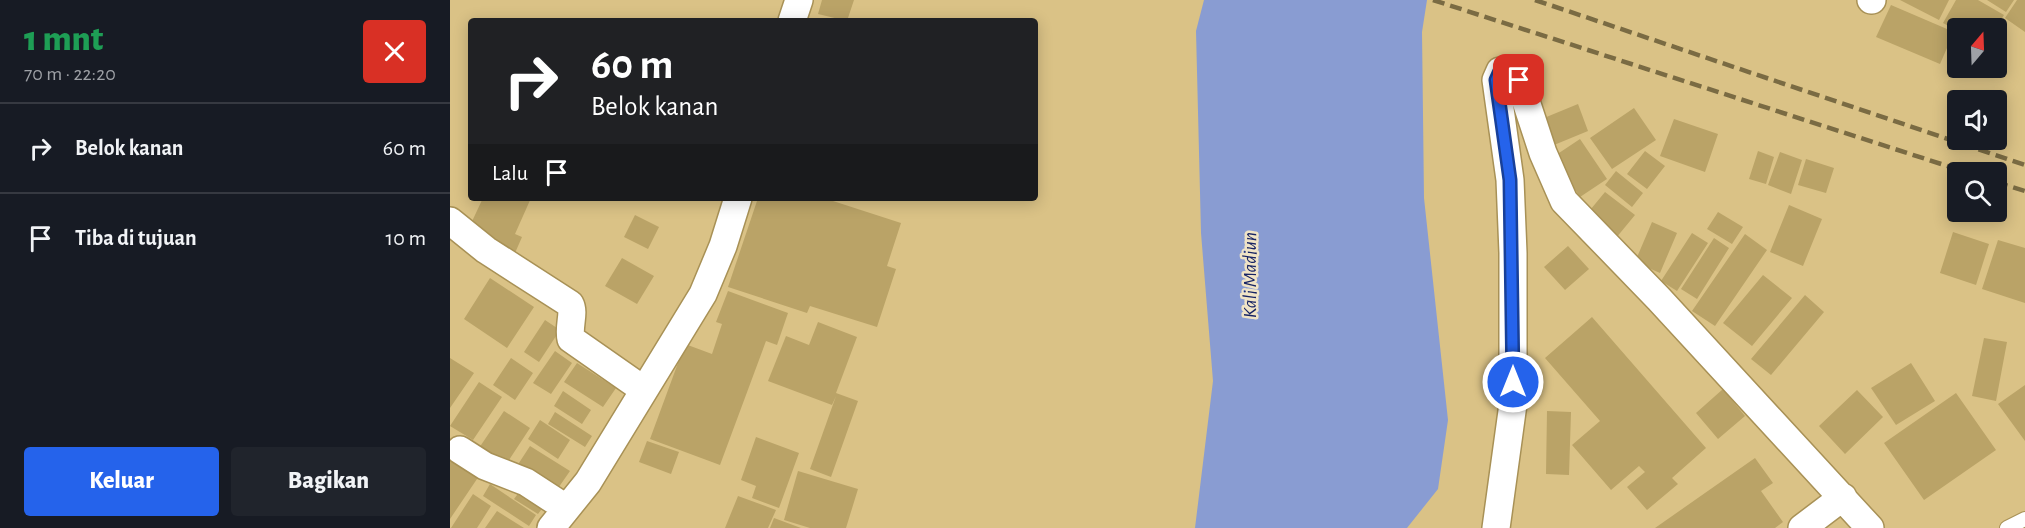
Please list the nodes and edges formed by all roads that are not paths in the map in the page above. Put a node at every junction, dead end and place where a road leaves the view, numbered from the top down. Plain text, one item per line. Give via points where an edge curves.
1 (799, 0) edge
2 (793, 18) edge
3 (737, 201) edge
4 (450, 221) edge
5 (644, 390) junction
6 (460, 450) dead end
7 (1843, 497) junction
8 (558, 518) edge
9 (2025, 519) edge
10 (1496, 528) edge
11 (1802, 528) edge
12 (1869, 528) edge
13 (2007, 528) edge

1 - 2 street
3 - 5 street via 703,294
4 - 5 street via 486,250 570,304 571,339
5 - 8 street via 588,482
6 - 8 street via 485,466 526,482
7 - 10 street via 1564,201 1519,80 1506,70 1500,71 1496,80 1510,180 1513,404
7 - 11 street
7 - 12 street
9 - 13 lane

